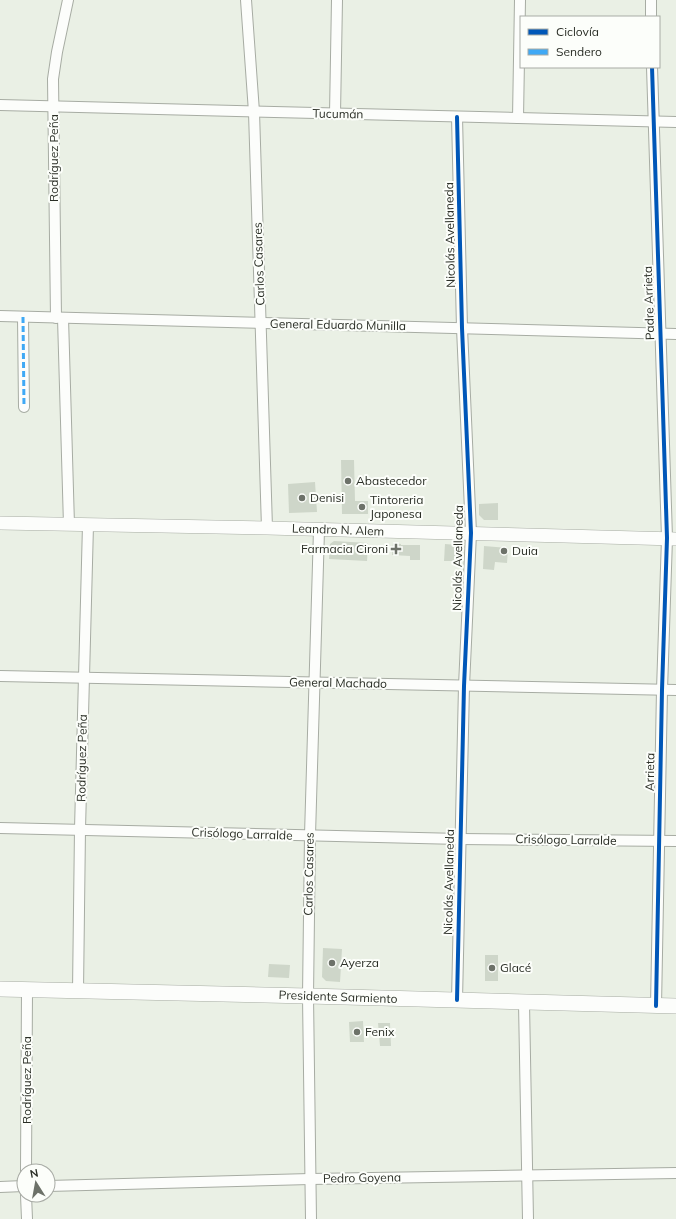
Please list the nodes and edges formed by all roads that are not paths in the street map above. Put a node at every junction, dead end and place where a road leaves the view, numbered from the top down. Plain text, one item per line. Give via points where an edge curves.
1 (68, 0) edge
2 (246, 0) edge
3 (337, 0) edge
4 (520, 0) edge
5 (651, 0) edge
6 (652, 16) edge
7 (652, 68) edge
8 (0, 105) edge
9 (54, 106) junction
10 (254, 112) junction
11 (335, 114) junction
12 (457, 117) junction
13 (518, 118) junction
14 (653, 121) junction
15 (676, 122) edge
16 (0, 316) edge
17 (22, 317) junction
18 (60, 318) junction
19 (260, 323) junction
20 (462, 328) junction
21 (660, 334) junction
22 (676, 334) edge
23 (24, 407) dead end
24 (0, 523) edge
25 (69, 525) junction
26 (88, 526) junction
27 (267, 528) junction
28 (319, 530) junction
29 (470, 534) junction
30 (671, 538) edge
31 (0, 676) edge
32 (83, 678) junction
33 (315, 682) junction
34 (464, 686) junction
35 (662, 690) junction
36 (676, 690) edge
37 (0, 828) edge
38 (80, 829) junction
39 (310, 836) junction
40 (460, 839) junction
41 (658, 840) junction
42 (676, 841) edge
43 (0, 989) edge
44 (27, 990) junction
45 (78, 990) junction
46 (308, 996) junction
47 (457, 1000) junction
48 (524, 1003) junction
49 (656, 1006) junction
50 (676, 1006) edge
51 (26, 1163) edge
52 (676, 1173) edge
53 (527, 1175) junction
54 (310, 1179) junction
55 (16, 1186) edge
56 (56, 1186) edge
57 (0, 1187) edge
58 (26, 1203) edge
59 (27, 1219) edge
60 (311, 1219) edge
61 (528, 1219) edge

1 - 9 street, Rodríguez Peña via 54,69
2 - 10 street, Carlos Casares
3 - 11 street
4 - 13 street
5 - 6 street
7 - 14 street, Padre Arrieta
8 - 9 street, Tucumán
9 - 10 street, Tucumán
9 - 18 street, Rodríguez Peña
10 - 11 street, Tucumán
10 - 19 street, Carlos Casares
11 - 12 street, Tucumán
12 - 13 street, Tucumán
12 - 20 street, Nicolás Avellaneda
13 - 14 street, Tucumán
14 - 15 street, Tucumán
14 - 21 street, Padre Arrieta
16 - 17 street, General Eduardo Munilla
17 - 18 street, General Eduardo Munilla
17 - 23 street
18 - 19 street, General Eduardo Munilla
18 - 25 street, Rodríguez Peña
19 - 20 street, General Eduardo Munilla
19 - 27 street, Carlos Casares
20 - 21 street, General Eduardo Munilla
20 - 29 street, Nicolás Avellaneda
21 - 22 street, General Eduardo Munilla
21 - 30 street, Padre Arrieta
24 - 25 street, Leandro N. Alem
25 - 26 street, Leandro N. Alem
26 - 27 street, Leandro N. Alem
26 - 32 street, Rodríguez Peña
27 - 28 street, Leandro N. Alem
28 - 29 street, Leandro N. Alem
28 - 33 street, Carlos Casares
29 - 30 street, Leandro N. Alem
29 - 34 street, Nicolás Avellaneda
30 - 35 street, Arrieta
31 - 32 street, General Machado
32 - 33 street, General Machado
32 - 38 street, Rodríguez Peña
33 - 34 street, General Machado
33 - 39 street, Carlos Casares
34 - 35 street, General Machado
34 - 40 street, Nicolás Avellaneda
35 - 36 street, General Machado
35 - 41 street, Arrieta
37 - 38 street, Crisólogo Larralde
38 - 39 street, Crisólogo Larralde
38 - 45 street, Rodríguez Peña
39 - 40 street, Crisólogo Larralde
39 - 46 street, Carlos Casares
40 - 41 street, Crisólogo Larralde
40 - 47 street, Nicolás Avellaneda
41 - 42 street, Crisólogo Larralde
41 - 49 street, Arrieta
43 - 44 main road, Presidente Sarmiento
44 - 45 main road, Presidente Sarmiento
44 - 51 street, Rodríguez Peña
45 - 46 main road, Presidente Sarmiento
46 - 47 main road, Presidente Sarmiento
46 - 54 street, Carlos Casares
47 - 48 main road, Presidente Sarmiento
48 - 49 main road, Presidente Sarmiento
48 - 53 street
49 - 50 main road, Presidente Sarmiento
52 - 53 street, Pedro Goyena
53 - 54 street, Pedro Goyena
53 - 61 street
54 - 56 street, Pedro Goyena
54 - 60 street, Carlos Casares
55 - 57 street
58 - 59 street

